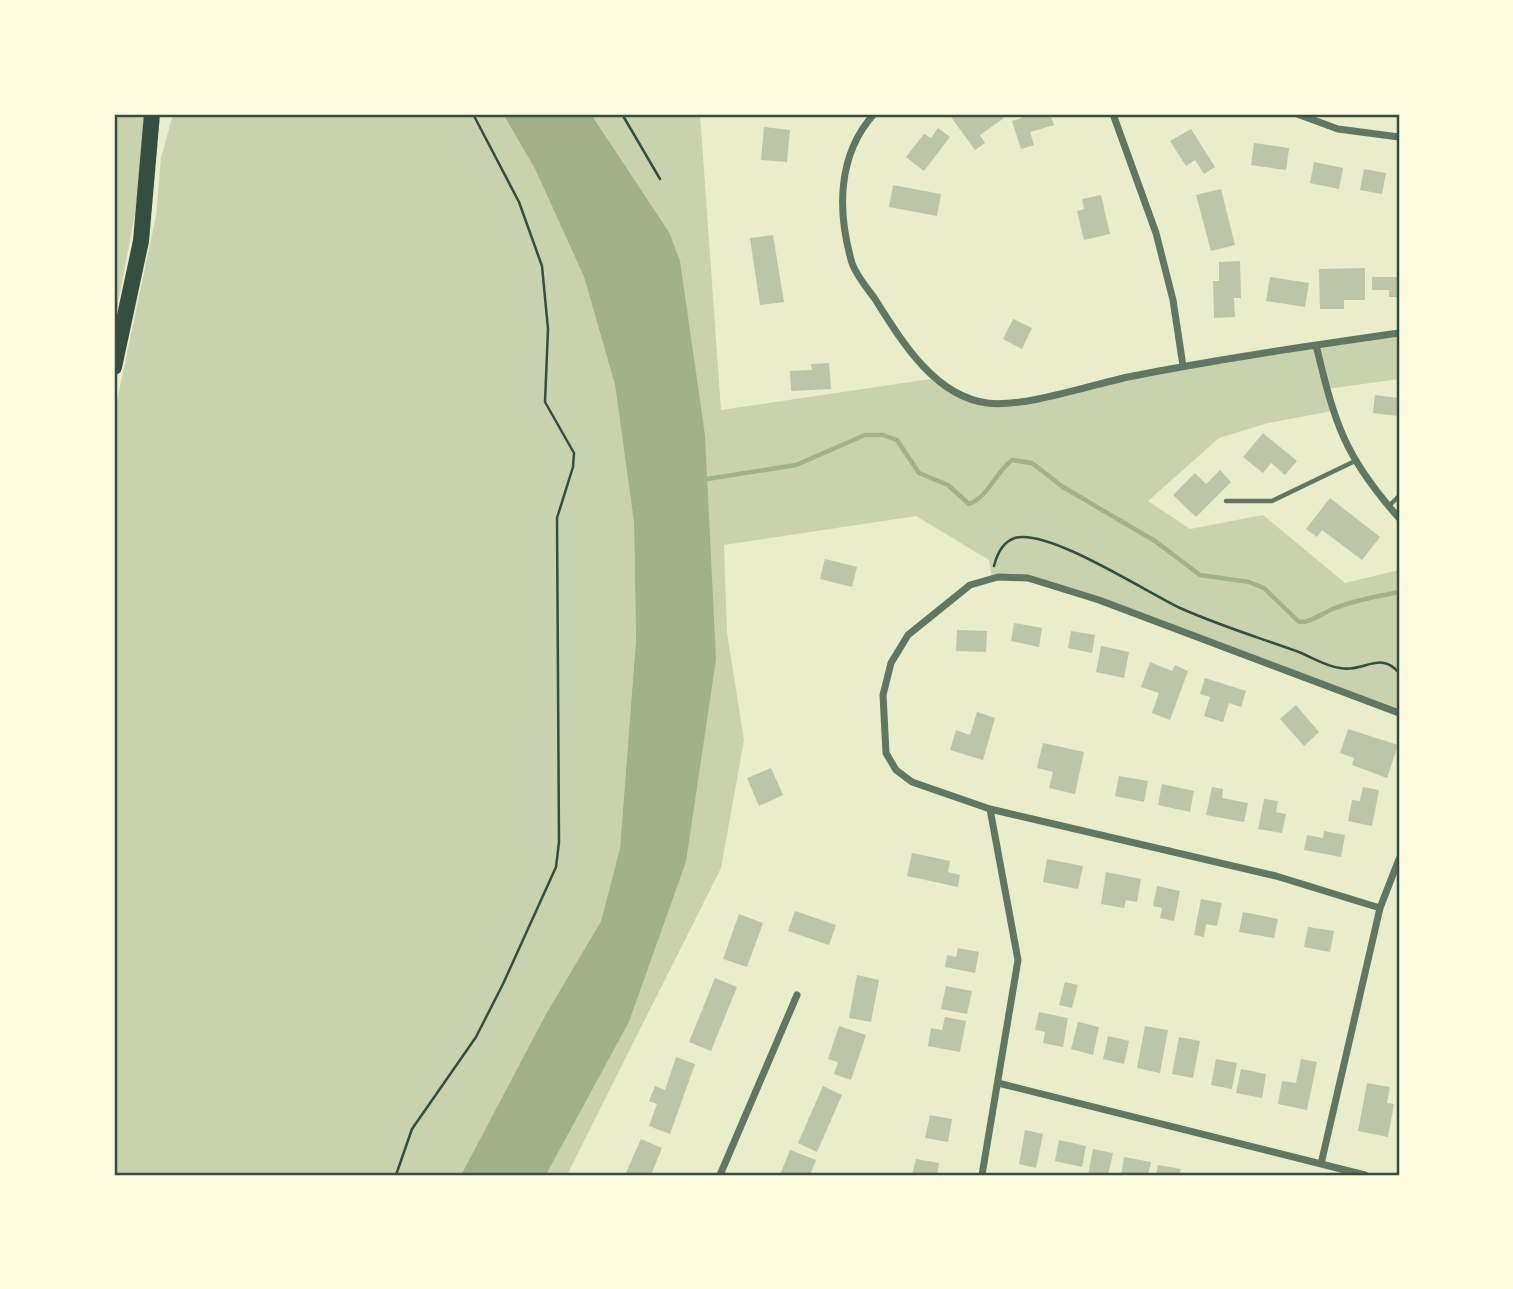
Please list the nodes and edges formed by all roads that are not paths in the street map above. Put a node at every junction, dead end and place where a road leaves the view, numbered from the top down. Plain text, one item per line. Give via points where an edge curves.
1 (152, 114) edge
2 (874, 114) edge
3 (1114, 114) edge
4 (1297, 114) edge
5 (1399, 137) edge
6 (1399, 333) edge
7 (1316, 345) junction
8 (1183, 366) junction
9 (114, 367) edge
10 (1355, 461) junction
11 (1399, 496) edge
12 (1226, 501) dead end
13 (1389, 506) junction
14 (1399, 518) edge
15 (1399, 713) edge
16 (990, 809) junction
17 (1399, 859) edge
18 (1380, 908) junction
19 (797, 995) dead end
20 (998, 1083) junction
21 (1321, 1164) junction
22 (720, 1175) edge
23 (982, 1175) edge
24 (1365, 1175) edge

1 - 9 highway via 141,241
2 - 8 street via 860,129 847,159 841,213 853,266 909,352 953,392 988,403 1008,401
3 - 8 street via 1156,233
4 - 5 street via 1338,129
6 - 7 street
7 - 8 street
7 - 10 street via 1332,411
10 - 12 lane via 1272,501
10 - 13 street
11 - 13 lane
13 - 14 street
15 - 16 street via 1099,600 1028,578 995,578 970,585 908,635 891,663 883,695 886,753 896,770 922,786
16 - 18 street via 1276,876
16 - 20 street via 1018,960
17 - 18 street
18 - 21 street
19 - 22 street
20 - 21 street
20 - 23 street
21 - 24 street

